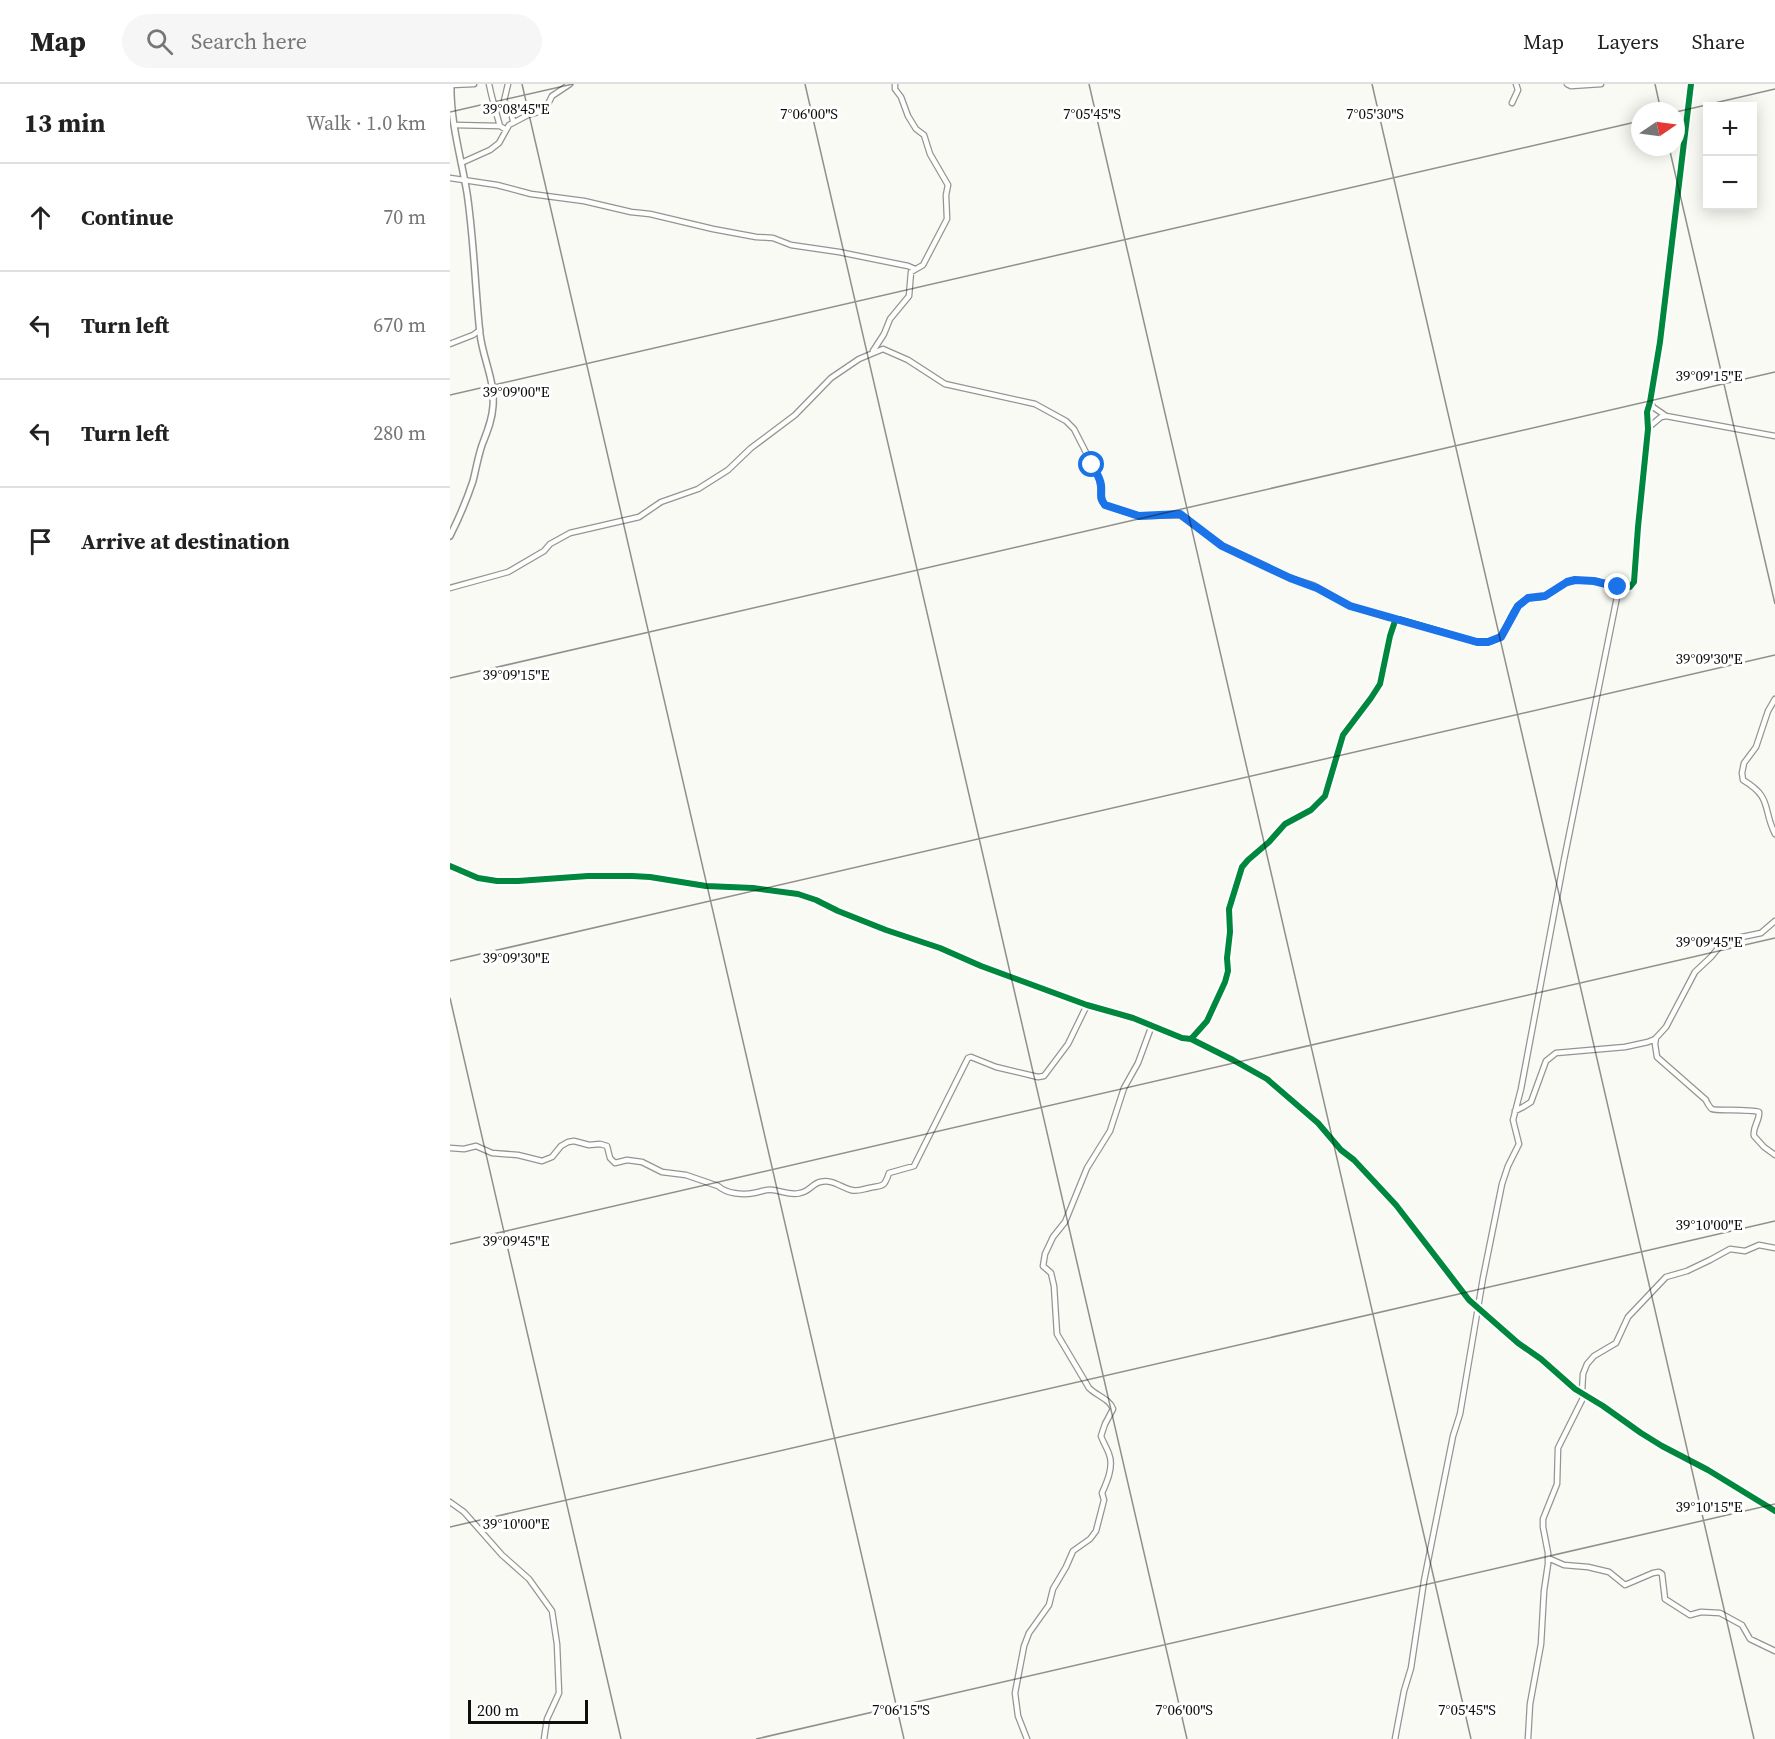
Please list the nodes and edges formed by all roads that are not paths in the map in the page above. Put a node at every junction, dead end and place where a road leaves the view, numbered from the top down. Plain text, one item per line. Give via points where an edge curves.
1 (451, 84) edge
2 (474, 84) edge
3 (489, 84) edge
4 (508, 84) edge
5 (570, 84) edge
6 (895, 84) edge
7 (1516, 84) edge
8 (1567, 84) edge
9 (1600, 84) edge
10 (1691, 84) edge
11 (1512, 103) dead end
12 (513, 121) junction
13 (454, 125) junction
14 (503, 128) junction
15 (461, 163) junction
16 (450, 178) edge
17 (465, 181) junction
18 (915, 269) junction
19 (480, 330) junction
20 (450, 344) edge
21 (871, 354) junction
22 (1650, 402) junction
23 (1666, 416) junction
24 (1648, 429) junction
25 (1775, 436) edge
26 (450, 536) edge
27 (1618, 587) junction
28 (450, 588) edge
29 (1396, 620) junction
30 (1775, 699) edge
31 (1775, 834) edge
32 (450, 866) edge
33 (1775, 921) edge
34 (1088, 1005) junction
35 (1152, 1025) junction
36 (1656, 1038) junction
37 (1191, 1039) junction
38 (1515, 1111) junction
39 (450, 1148) edge
40 (1775, 1155) edge
41 (1775, 1248) edge
42 (1478, 1309) junction
43 (1583, 1393) junction
44 (450, 1502) edge
45 (1775, 1511) edge
46 (1548, 1558) junction
47 (1775, 1651) edge
48 (544, 1739) edge
49 (1027, 1739) edge
50 (1395, 1739) edge
51 (1528, 1739) edge

1 - 2 street
1 - 13 street
3 - 14 street
4 - 12 street via 504,100
5 - 12 street via 552,96 542,111
6 - 18 street via 908,116 924,135 948,185 947,219 923,265
7 - 11 street via 1518,90
8 - 9 street
10 - 22 street
12 - 14 street
13 - 14 street
13 - 15 street
14 - 15 street via 496,146
15 - 17 street
16 - 17 street
17 - 18 street via 584,201
17 - 19 street
18 - 21 street via 909,296 890,319
19 - 20 street
19 - 26 street via 494,394 492,420
21 - 28 street via 831,378 795,415 728,470 698,489 661,502 639,517 570,533 508,572
21 - 29 street via 888,351 945,384 1035,404 1074,429 1099,478 1105,505 1139,516 1180,514 1222,546 1350,606
22 - 23 street
22 - 24 street
23 - 24 street
23 - 25 street
24 - 27 street via 1634,582 1630,587
27 - 29 street via 1575,580 1545,596 1528,598 1518,606 1501,637 1484,643
27 - 38 street
29 - 37 street via 1380,684 1343,735 1325,796 1311,810 1285,824 1241,870 1229,909 1225,982 1207,1021
30 - 31 street via 1742,773 1743,780 1765,800
32 - 34 street via 471,876 497,881 650,877 798,894
33 - 36 street via 1761,933 1721,945 1695,972 1666,1027
34 - 35 street
34 - 39 street via 1068,1044 1044,1076 968,1058 914,1166 891,1172 878,1187 852,1191 836,1182 824,1181 797,1194 770,1190 736,1193 686,1175 662,1172 642,1162 614,1162 603,1144 568,1142 542,1161 492,1154 476,1146
35 - 37 street
35 - 49 street via 1110,1131 1087,1168 1065,1222 1044,1258 1043,1266 1051,1273 1054,1286 1057,1334 1089,1388 1113,1409 1101,1436 1110,1463 1096,1531 1073,1551 1024,1646 1015,1693
36 - 38 street via 1625,1047 1556,1053 1546,1061 1531,1101
36 - 40 street via 1657,1057 1710,1108 1759,1112 1754,1136
37 - 42 street via 1267,1079 1307,1113 1396,1205
38 - 42 street via 1513,1124 1519,1143 1505,1172
41 - 43 street via 1757,1245 1745,1251 1730,1249 1666,1277 1628,1317 1616,1343 1587,1364
42 - 43 street
42 - 50 street
43 - 45 street via 1662,1446
43 - 46 street via 1558,1448 1557,1484 1542,1527
44 - 48 street via 530,1579 552,1611 559,1693 547,1719
46 - 47 street via 1564,1565 1609,1572 1624,1585 1659,1572 1664,1597 1670,1604 1690,1615 1720,1613 1742,1625 1750,1639
46 - 51 street

